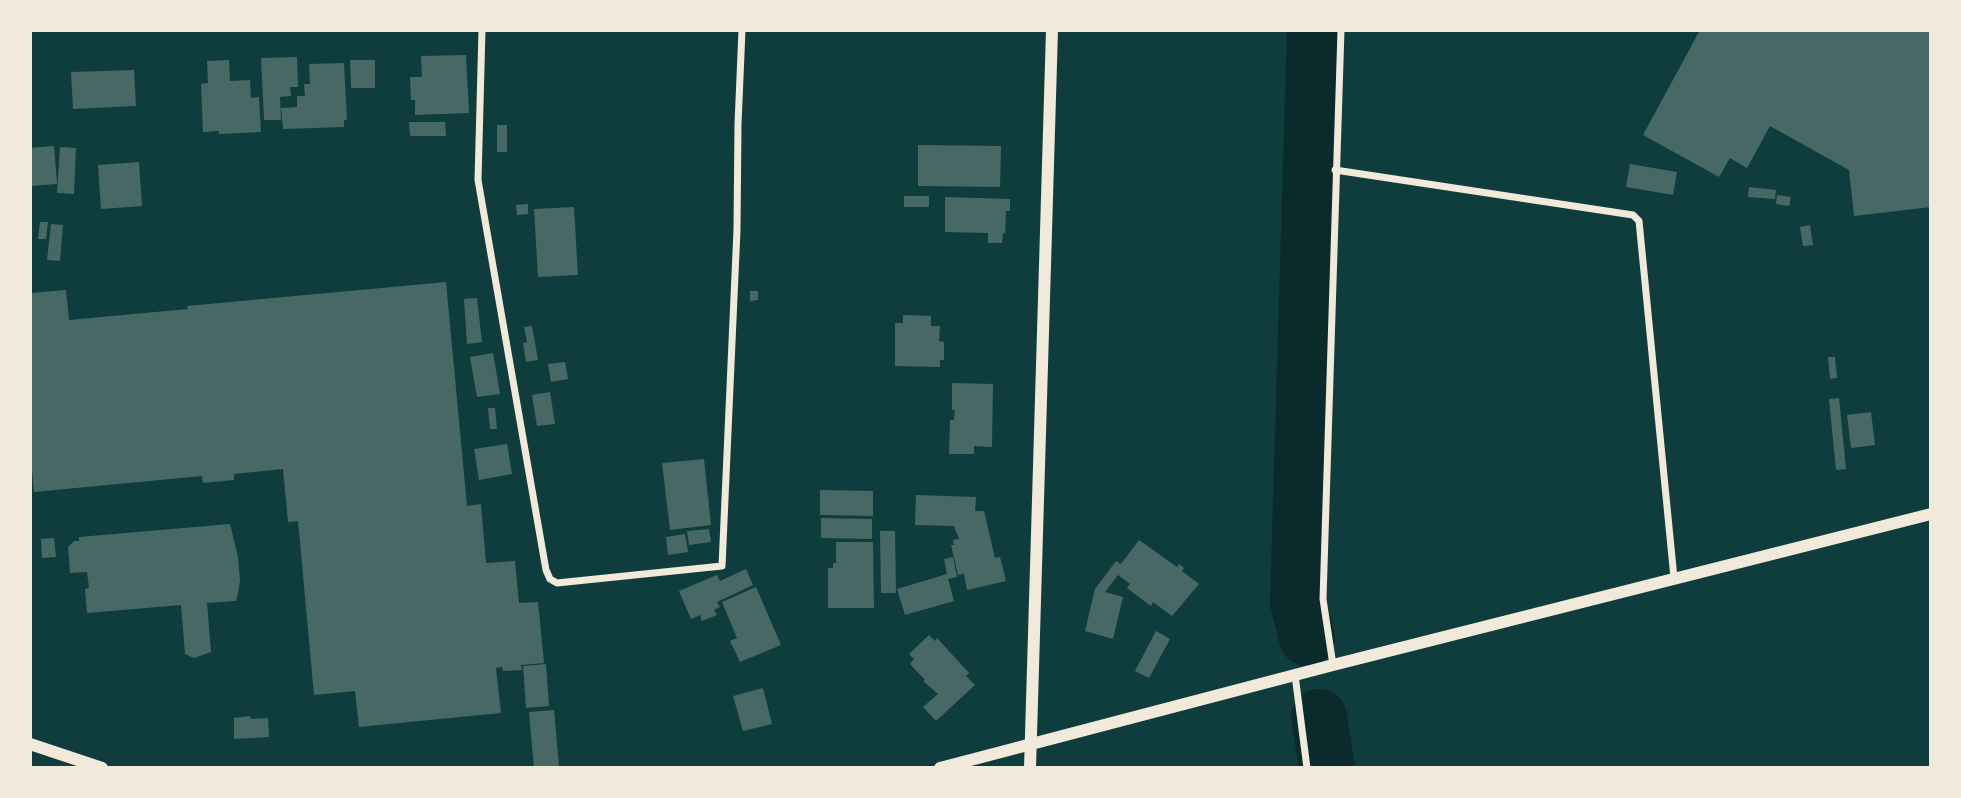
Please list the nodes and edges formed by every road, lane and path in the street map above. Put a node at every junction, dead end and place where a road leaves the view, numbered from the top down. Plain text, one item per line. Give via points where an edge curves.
1 (482, 30) edge
2 (742, 30) edge
3 (1052, 30) edge
4 (1341, 30) edge
5 (1335, 170) junction
6 (1931, 514) edge
7 (1674, 578) junction
8 (1333, 666) junction
9 (1295, 675) junction
10 (30, 744) edge
11 (1031, 746) junction
12 (102, 768) edge
13 (940, 768) edge
14 (1030, 768) edge
15 (1307, 768) edge

1 - 2 street via 478,180 546,570 557,583 722,566
3 - 11 street
4 - 5 street
5 - 7 street via 1633,215 1639,221
5 - 8 street via 1323,600
6 - 7 street
7 - 8 street
8 - 9 street
9 - 11 street
9 - 15 street
10 - 12 street
11 - 13 street
11 - 14 street

